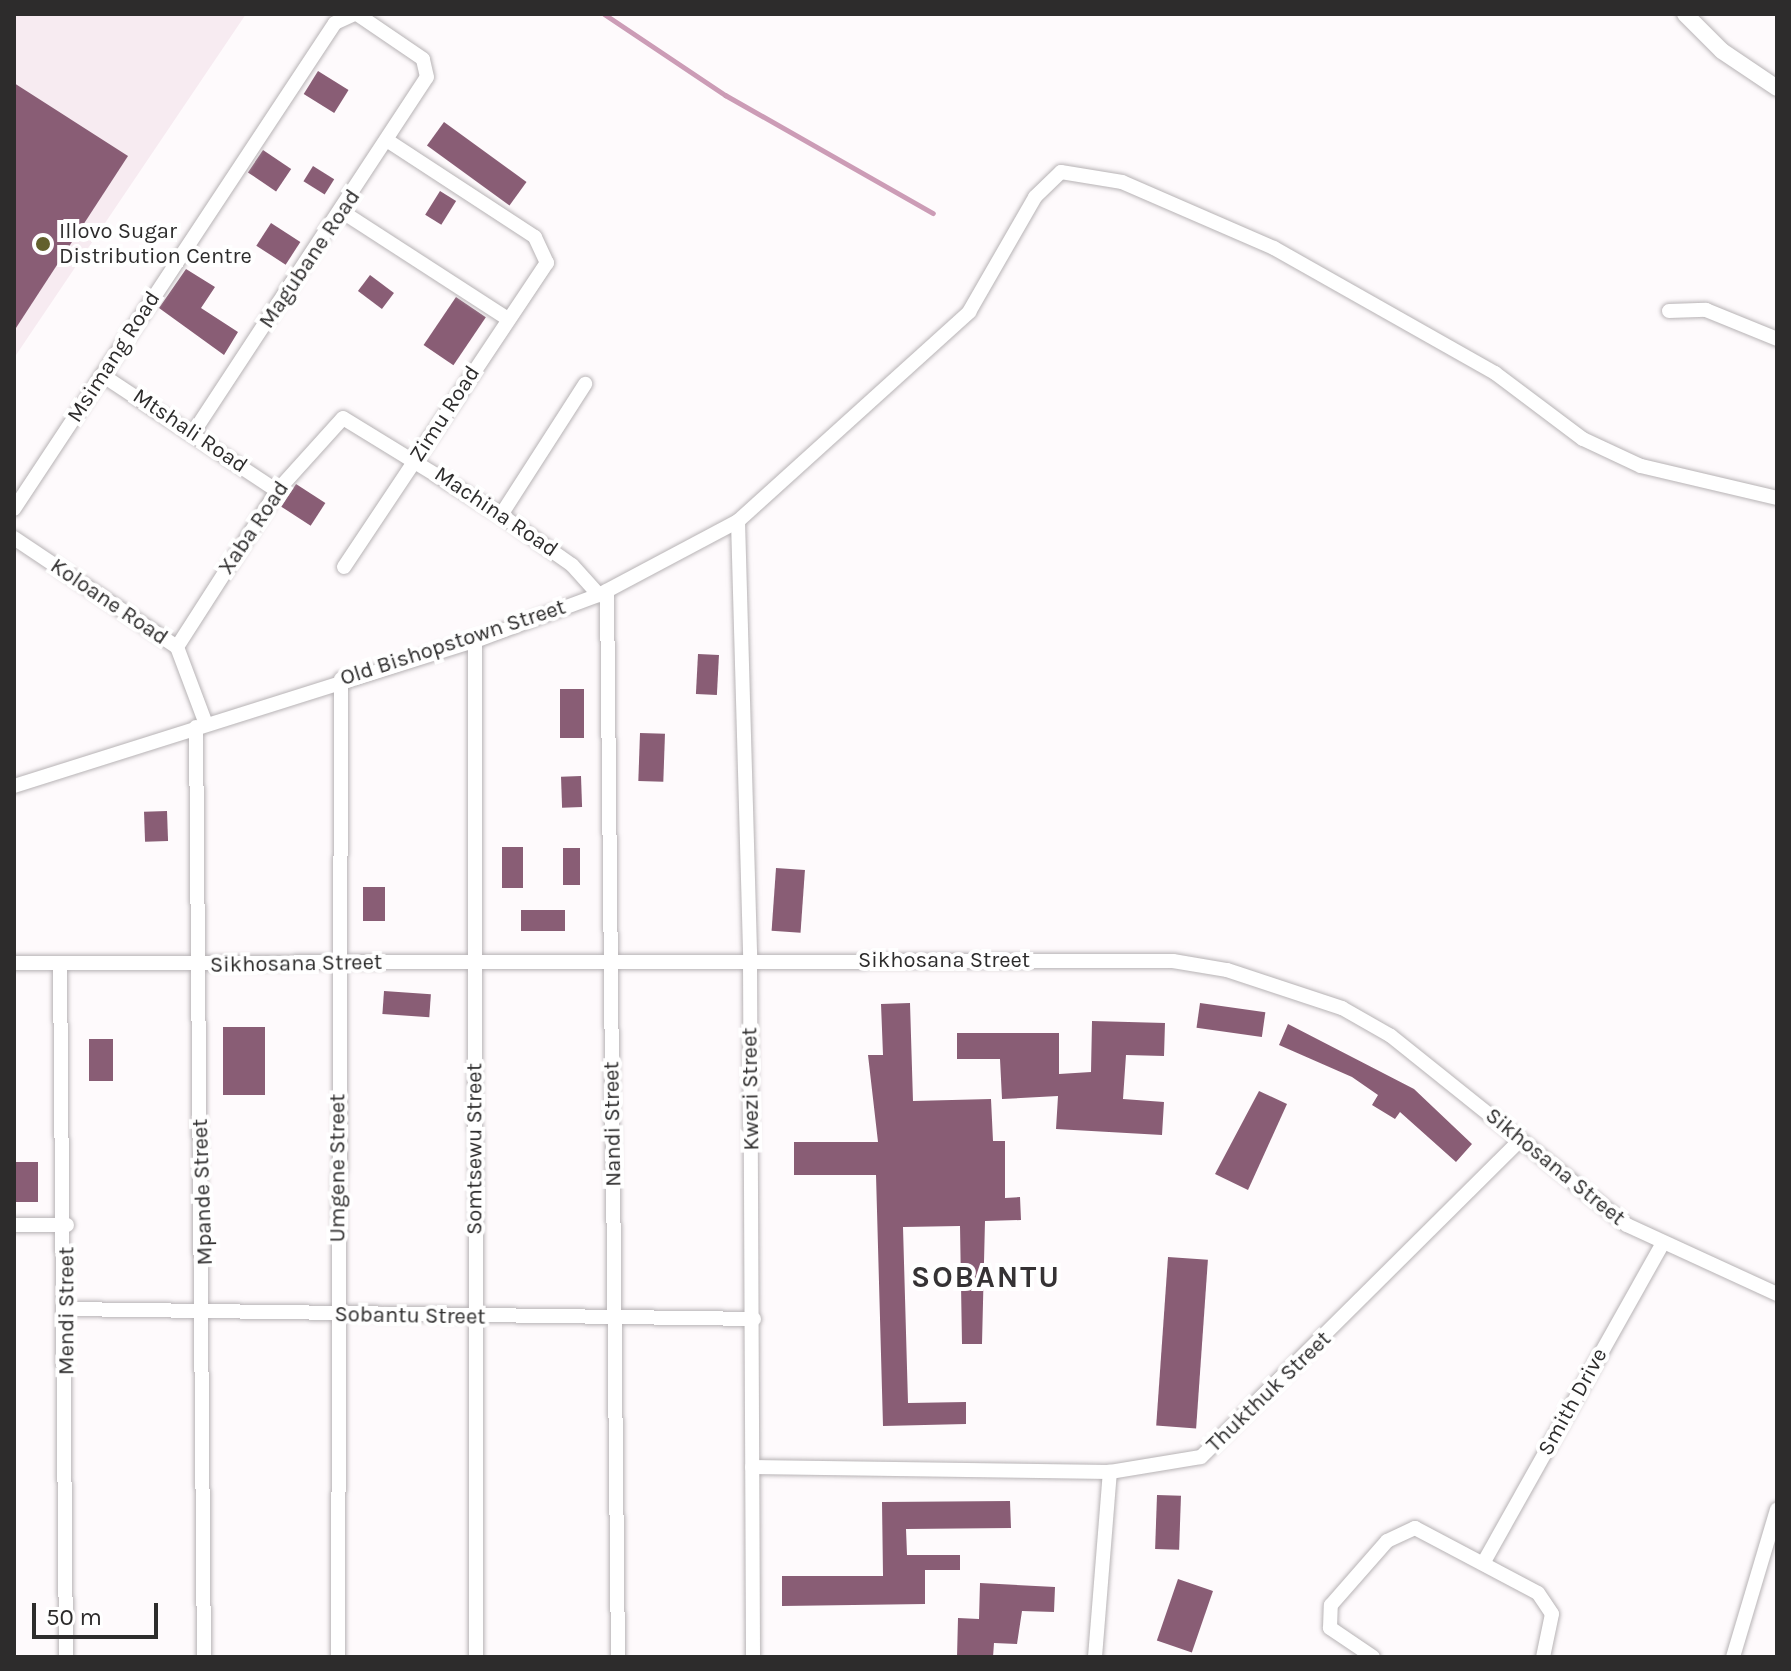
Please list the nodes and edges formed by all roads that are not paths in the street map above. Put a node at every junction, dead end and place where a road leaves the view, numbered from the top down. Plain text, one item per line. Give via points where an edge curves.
1 (356, 14) edge
2 (1685, 14) edge
3 (423, 85) joint
4 (1777, 88) edge
5 (390, 142) junction
6 (341, 211) junction
7 (1669, 311) dead end
8 (508, 319) junction
9 (1777, 339) edge
10 (102, 375) junction
11 (585, 384) dead end
12 (343, 418) joint
13 (195, 430) junction
14 (416, 458) junction
15 (277, 491) junction
16 (1777, 498) edge
17 (14, 509) edge
18 (501, 515) junction
19 (738, 521) junction
20 (14, 538) edge
21 (344, 567) dead end
22 (603, 593) junction
23 (475, 641) junction
24 (177, 647) junction
25 (341, 679) junction
26 (201, 725) junction
27 (14, 786) edge
28 (476, 961) junction
29 (612, 961) junction
30 (750, 961) junction
31 (14, 963) edge
32 (338, 963) junction
33 (60, 965) junction
34 (196, 966) junction
35 (1518, 1142) junction
36 (14, 1225) edge
37 (67, 1225) junction
38 (1662, 1244) junction
39 (1777, 1294) edge
40 (67, 1309) junction
41 (206, 1311) junction
42 (338, 1315) junction
43 (474, 1317) junction
44 (615, 1317) junction
45 (754, 1319) junction
46 (752, 1467) junction
47 (1110, 1472) junction
48 (1777, 1509) edge
49 (1485, 1560) junction
50 (66, 1657) edge
51 (204, 1657) edge
52 (338, 1657) edge
53 (476, 1657) edge
54 (618, 1657) edge
55 (753, 1657) edge
56 (1095, 1657) edge
57 (1373, 1657) edge
58 (1543, 1657) edge
59 (1733, 1657) edge

1 - 3 street, Msimang Road via 423,59
1 - 10 street, Msimang Road via 335,23
2 - 4 street via 1722,51
3 - 5 street, Magubane Road
5 - 6 street, Magubane Road
5 - 8 street, Zimu Road via 535,237 547,263
6 - 8 street
6 - 13 street, Magubane Road
7 - 9 street via 1706,310
8 - 14 street, Zimu Road
10 - 13 street, Mtshali Road
10 - 17 street, Msimang Road
11 - 18 street
12 - 14 street, Machina Road
12 - 15 street, Xaba Road
13 - 15 street, Mtshali Road
14 - 18 street, Machina Road
14 - 21 street, Zimu Road
15 - 24 street, Xaba Road
16 - 19 street, Old Bishopstown Street via 1641,466 1583,439 1446,343 1274,248 1122,182 1061,172 1035,197 985,286 937,346
18 - 22 street, Machina Road
19 - 22 street, Old Bishopstown Street
19 - 30 street, Kwezi Street
20 - 24 street, Koloane Road
22 - 23 street, Old Bishopstown Street
22 - 29 street, Nandi Street
23 - 25 street, Old Bishopstown Street
23 - 28 street, Somtsewu Street
24 - 26 street, Koloane Road
25 - 26 street, Old Bishopstown Street
25 - 32 street, Umgene Street
26 - 27 street, Old Bishopstown Street
26 - 34 street, Mpande Street
28 - 29 street, Sikhosana Street
28 - 32 street, Sikhosana Street
28 - 43 street, Somtsewu Street
29 - 30 street, Sikhosana Street
29 - 44 street, Nandi Street
30 - 35 street, Sikhosana Street via 1173,961 1227,970 1342,1008 1391,1036
30 - 45 street, Kwezi Street
31 - 33 street, Sikhosana Street
32 - 34 street, Sikhosana Street
32 - 42 street, Umgene Street
33 - 34 street, Sikhosana Street
33 - 37 street, Mendi Street
34 - 41 street, Mpande Street
35 - 38 street, Sikhosana Street via 1588,1198
35 - 47 street, Thukthuk Street via 1225,1438 1176,1465
36 - 37 street
37 - 40 street, Mendi Street
38 - 39 street, Sikhosana Street
38 - 49 street, Smith Drive
40 - 41 street, Sobantu Street
40 - 50 street, Mendi Street
41 - 42 street, Sobantu Street
41 - 51 street, Mpande Street
42 - 43 street, Sobantu Street
42 - 52 street, Umgene Street
43 - 44 street, Sobantu Street
43 - 53 street, Somtsewu Street
44 - 45 street, Sobantu Street
44 - 54 street, Nandi Street
45 - 46 street, Kwezi Street
46 - 47 street, Thukthuk Street
46 - 55 street, Kwezi Street
47 - 56 street
48 - 59 street
49 - 57 street via 1415,1528 1387,1541 1328,1614 1330,1628
49 - 58 street via 1548,1604

